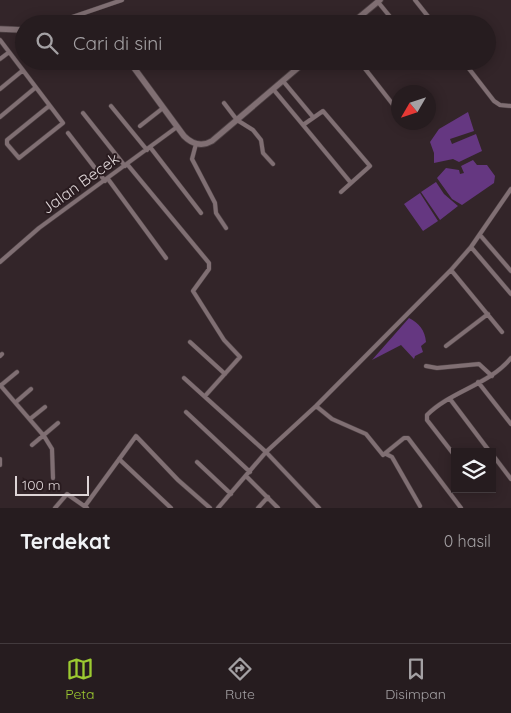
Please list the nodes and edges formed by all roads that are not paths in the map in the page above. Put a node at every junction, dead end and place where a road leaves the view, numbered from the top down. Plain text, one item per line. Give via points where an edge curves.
1 (119, 0) edge
2 (415, 0) edge
3 (379, 1) edge
4 (77, 15) edge
5 (362, 15) edge
6 (389, 15) edge
7 (427, 15) edge
8 (0, 29) edge
9 (15, 30) edge
10 (0, 43) edge
11 (8, 53) junction
12 (0, 59) edge
13 (15, 62) edge
14 (135, 70) edge
15 (296, 70) edge
16 (365, 70) edge
17 (470, 70) edge
18 (22, 71) joint
19 (283, 81) junction
20 (35, 88) junction
21 (0, 89) edge
22 (273, 89) junction
23 (391, 102) edge
24 (224, 103) dead end
25 (49, 106) junction
26 (111, 106) dead end
27 (511, 106) edge
28 (163, 108) junction
29 (83, 113) dead end
30 (0, 117) edge
31 (313, 117) junction
32 (237, 120) junction
33 (303, 125) junction
34 (140, 126) dead end
35 (177, 127) junction
36 (68, 133) dead end
37 (196, 144) junction
38 (149, 148) junction
39 (273, 164) dead end
40 (126, 165) junction
41 (106, 180) junction
42 (351, 183) junction
43 (511, 189) edge
44 (341, 192) dead end
45 (201, 213) dead end
46 (226, 228) dead end
47 (480, 235) junction
48 (471, 247) junction
49 (166, 258) dead end
50 (0, 262) edge
51 (451, 270) junction
52 (511, 271) edge
53 (511, 294) edge
54 (488, 314) junction
55 (502, 332) dead end
56 (190, 342) dead end
57 (446, 346) dead end
58 (511, 358) edge
59 (506, 364) junction
60 (426, 366) dead end
61 (511, 370) edge
62 (17, 372) dead end
63 (224, 374) junction
64 (492, 376) junction
65 (184, 378) dead end
66 (478, 382) junction
67 (0, 385) edge
68 (31, 389) dead end
69 (205, 396) junction
70 (450, 399) junction
71 (16, 402) junction
72 (316, 406) junction
73 (44, 407) dead end
74 (186, 412) dead end
75 (30, 419) junction
76 (58, 423) dead end
77 (511, 424) edge
78 (44, 436) junction
79 (32, 445) dead end
80 (487, 448) edge
81 (451, 451) edge
82 (266, 452) junction
83 (386, 454) junction
84 (0, 459) edge
85 (120, 459) junction
86 (496, 460) edge
87 (197, 462) dead end
88 (0, 465) edge
89 (250, 472) junction
90 (246, 476) junction
91 (53, 478) dead end
92 (511, 479) edge
93 (230, 494) junction
94 (268, 497) junction
95 (420, 506) dead end
96 (86, 507) edge
97 (55, 508) edge
98 (171, 508) edge
99 (210, 508) edge
100 (218, 508) edge
101 (258, 508) edge
102 (278, 508) edge
103 (319, 508) edge
104 (461, 508) edge

1 - 4 street
2 - 7 street
3 - 5 main road
3 - 6 street
8 - 9 main road
10 - 11 street
11 - 12 street
11 - 13 street
14 - 28 main road
15 - 19 main road
16 - 23 street
17 - 27 street via 494,101
18 - 20 street
18 - 21 street
19 - 22 main road
19 - 31 street
20 - 25 street
20 - 30 street
22 - 32 main road
22 - 33 street
24 - 32 street
25 - 25 street via 7,140 19,158 63,124
26 - 38 street
28 - 34 street
28 - 35 main road
29 - 40 street
31 - 33 street
31 - 42 street via 325,111 369,165
32 - 37 main road via 209,143
32 - 39 street via 261,140 263,153
33 - 42 street
35 - 37 main road
35 - 38 street, Jalan Becek
36 - 41 street
37 - 46 street via 192,159
38 - 40 street, Jalan Becek
38 - 45 street
40 - 41 street, Jalan Becek
40 - 63 street via 209,263 209,269 193,291 224,340 239,355
41 - 49 street
41 - 50 street, Jalan Becek via 39,228
42 - 44 street
43 - 47 street
47 - 48 street
47 - 52 street
48 - 51 street
48 - 53 street
51 - 54 street
51 - 72 street
54 - 55 street
54 - 57 street
56 - 63 street
58 - 59 street
59 - 61 street
59 - 64 street
60 - 64 street via 479,364
62 - 67 street
63 - 69 street
64 - 66 street
65 - 69 street
66 - 70 street
66 - 77 street
67 - 71 street
68 - 71 street
69 - 82 street
70 - 80 street
70 - 81 street via 426,417
71 - 75 street
72 - 82 street
72 - 83 street via 332,419 366,434 383,455
73 - 75 street
74 - 89 street
75 - 78 street
76 - 78 street
78 - 79 street
78 - 91 street via 52,449
82 - 89 street
82 - 103 street
83 - 95 street via 392,457
83 - 104 street via 408,438
84 - 88 street
85 - 96 street
85 - 98 street
85 - 99 street via 138,436 178,480
86 - 92 street
87 - 93 street
89 - 90 street
90 - 93 street
90 - 94 street
93 - 100 street
94 - 101 street
94 - 102 street
96 - 97 street via 67,494

